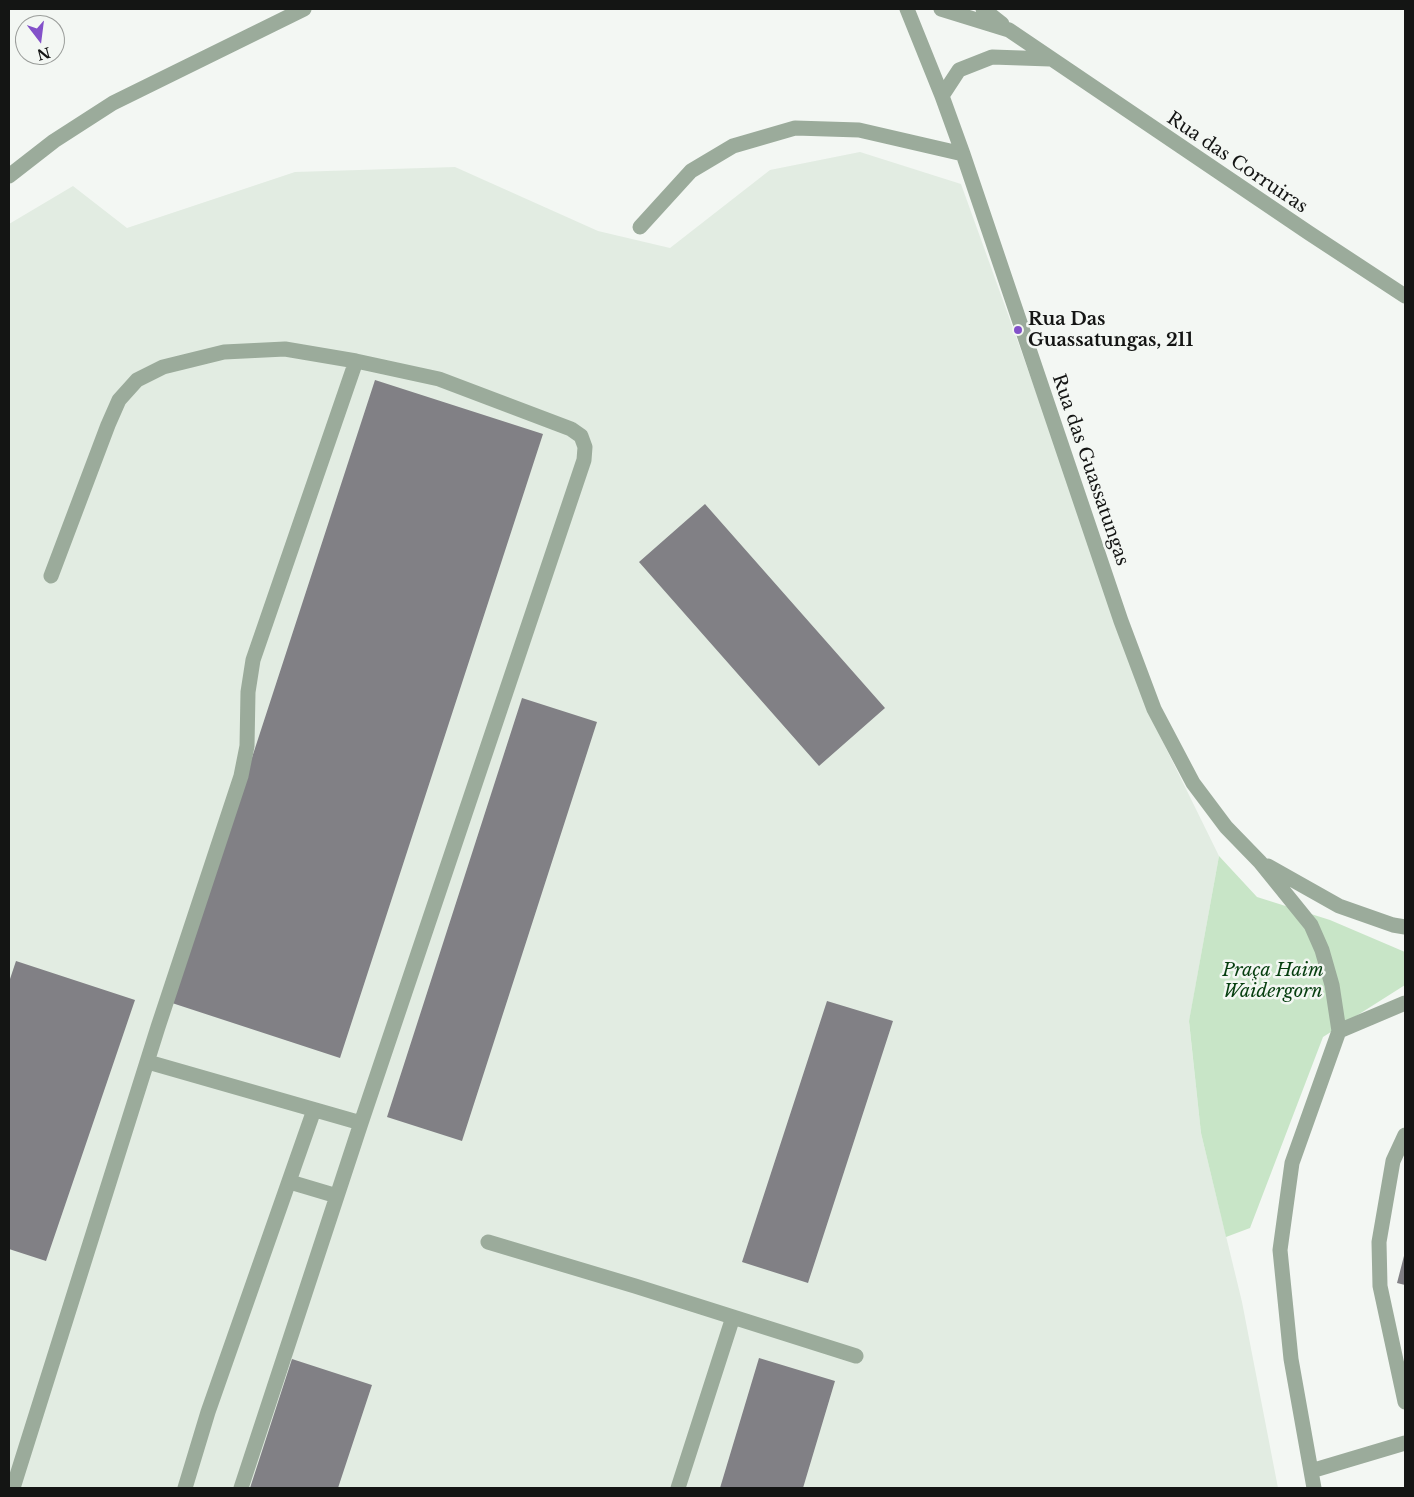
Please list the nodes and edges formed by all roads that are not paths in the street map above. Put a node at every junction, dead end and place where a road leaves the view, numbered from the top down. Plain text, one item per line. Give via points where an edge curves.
1 (907, 9) edge
2 (941, 9) edge
3 (982, 9) edge
4 (294, 11) edge
5 (1008, 30) junction
6 (1050, 59) junction
7 (942, 96) junction
8 (963, 154) junction
9 (9, 176) edge
10 (640, 227) dead end
11 (1405, 296) edge
12 (356, 361) junction
13 (51, 576) dead end
14 (1260, 862) junction
15 (1405, 927) edge
16 (1405, 1002) edge
17 (1339, 1031) junction
18 (148, 1062) junction
19 (314, 1110) junction
20 (361, 1123) junction
21 (1405, 1135) edge
22 (290, 1182) junction
23 (337, 1196) junction
24 (488, 1242) dead end
25 (733, 1318) junction
26 (856, 1356) dead end
27 (1405, 1402) edge
28 (1405, 1443) edge
29 (1312, 1471) junction
30 (13, 1488) edge
31 (185, 1488) edge
32 (241, 1488) edge
33 (678, 1488) edge
34 (1314, 1488) edge

1 - 7 street, Rua das Guassatungas
2 - 5 street, Rua das Corruiras
3 - 5 street
4 - 9 street via 114,103 54,141
5 - 6 street, Rua das Corruiras
6 - 7 street via 992,57 958,70
6 - 11 street, Rua das Corruiras
7 - 8 street, Rua das Guassatungas
8 - 10 street via 859,130 796,128 733,146 692,171
8 - 14 street, Rua das Guassatungas via 1121,621 1154,709 1193,783 1226,827
12 - 13 street via 285,349 224,352 163,367 137,380 119,400 108,425
12 - 18 street via 253,660 248,692 247,746 241,776
12 - 20 street via 440,379 571,429 581,436 585,447 581,470
14 - 15 street via 1339,906
14 - 17 street via 1311,925 1332,985
16 - 17 street
17 - 29 street via 1292,1164 1280,1250 1291,1359
18 - 19 street
18 - 30 street
19 - 20 street
19 - 22 street
20 - 23 street
21 - 27 street via 1393,1161 1379,1242 1380,1286
22 - 23 street
22 - 31 street via 208,1412
23 - 32 street
24 - 25 street
25 - 26 street
25 - 33 street
28 - 29 street
29 - 34 street

